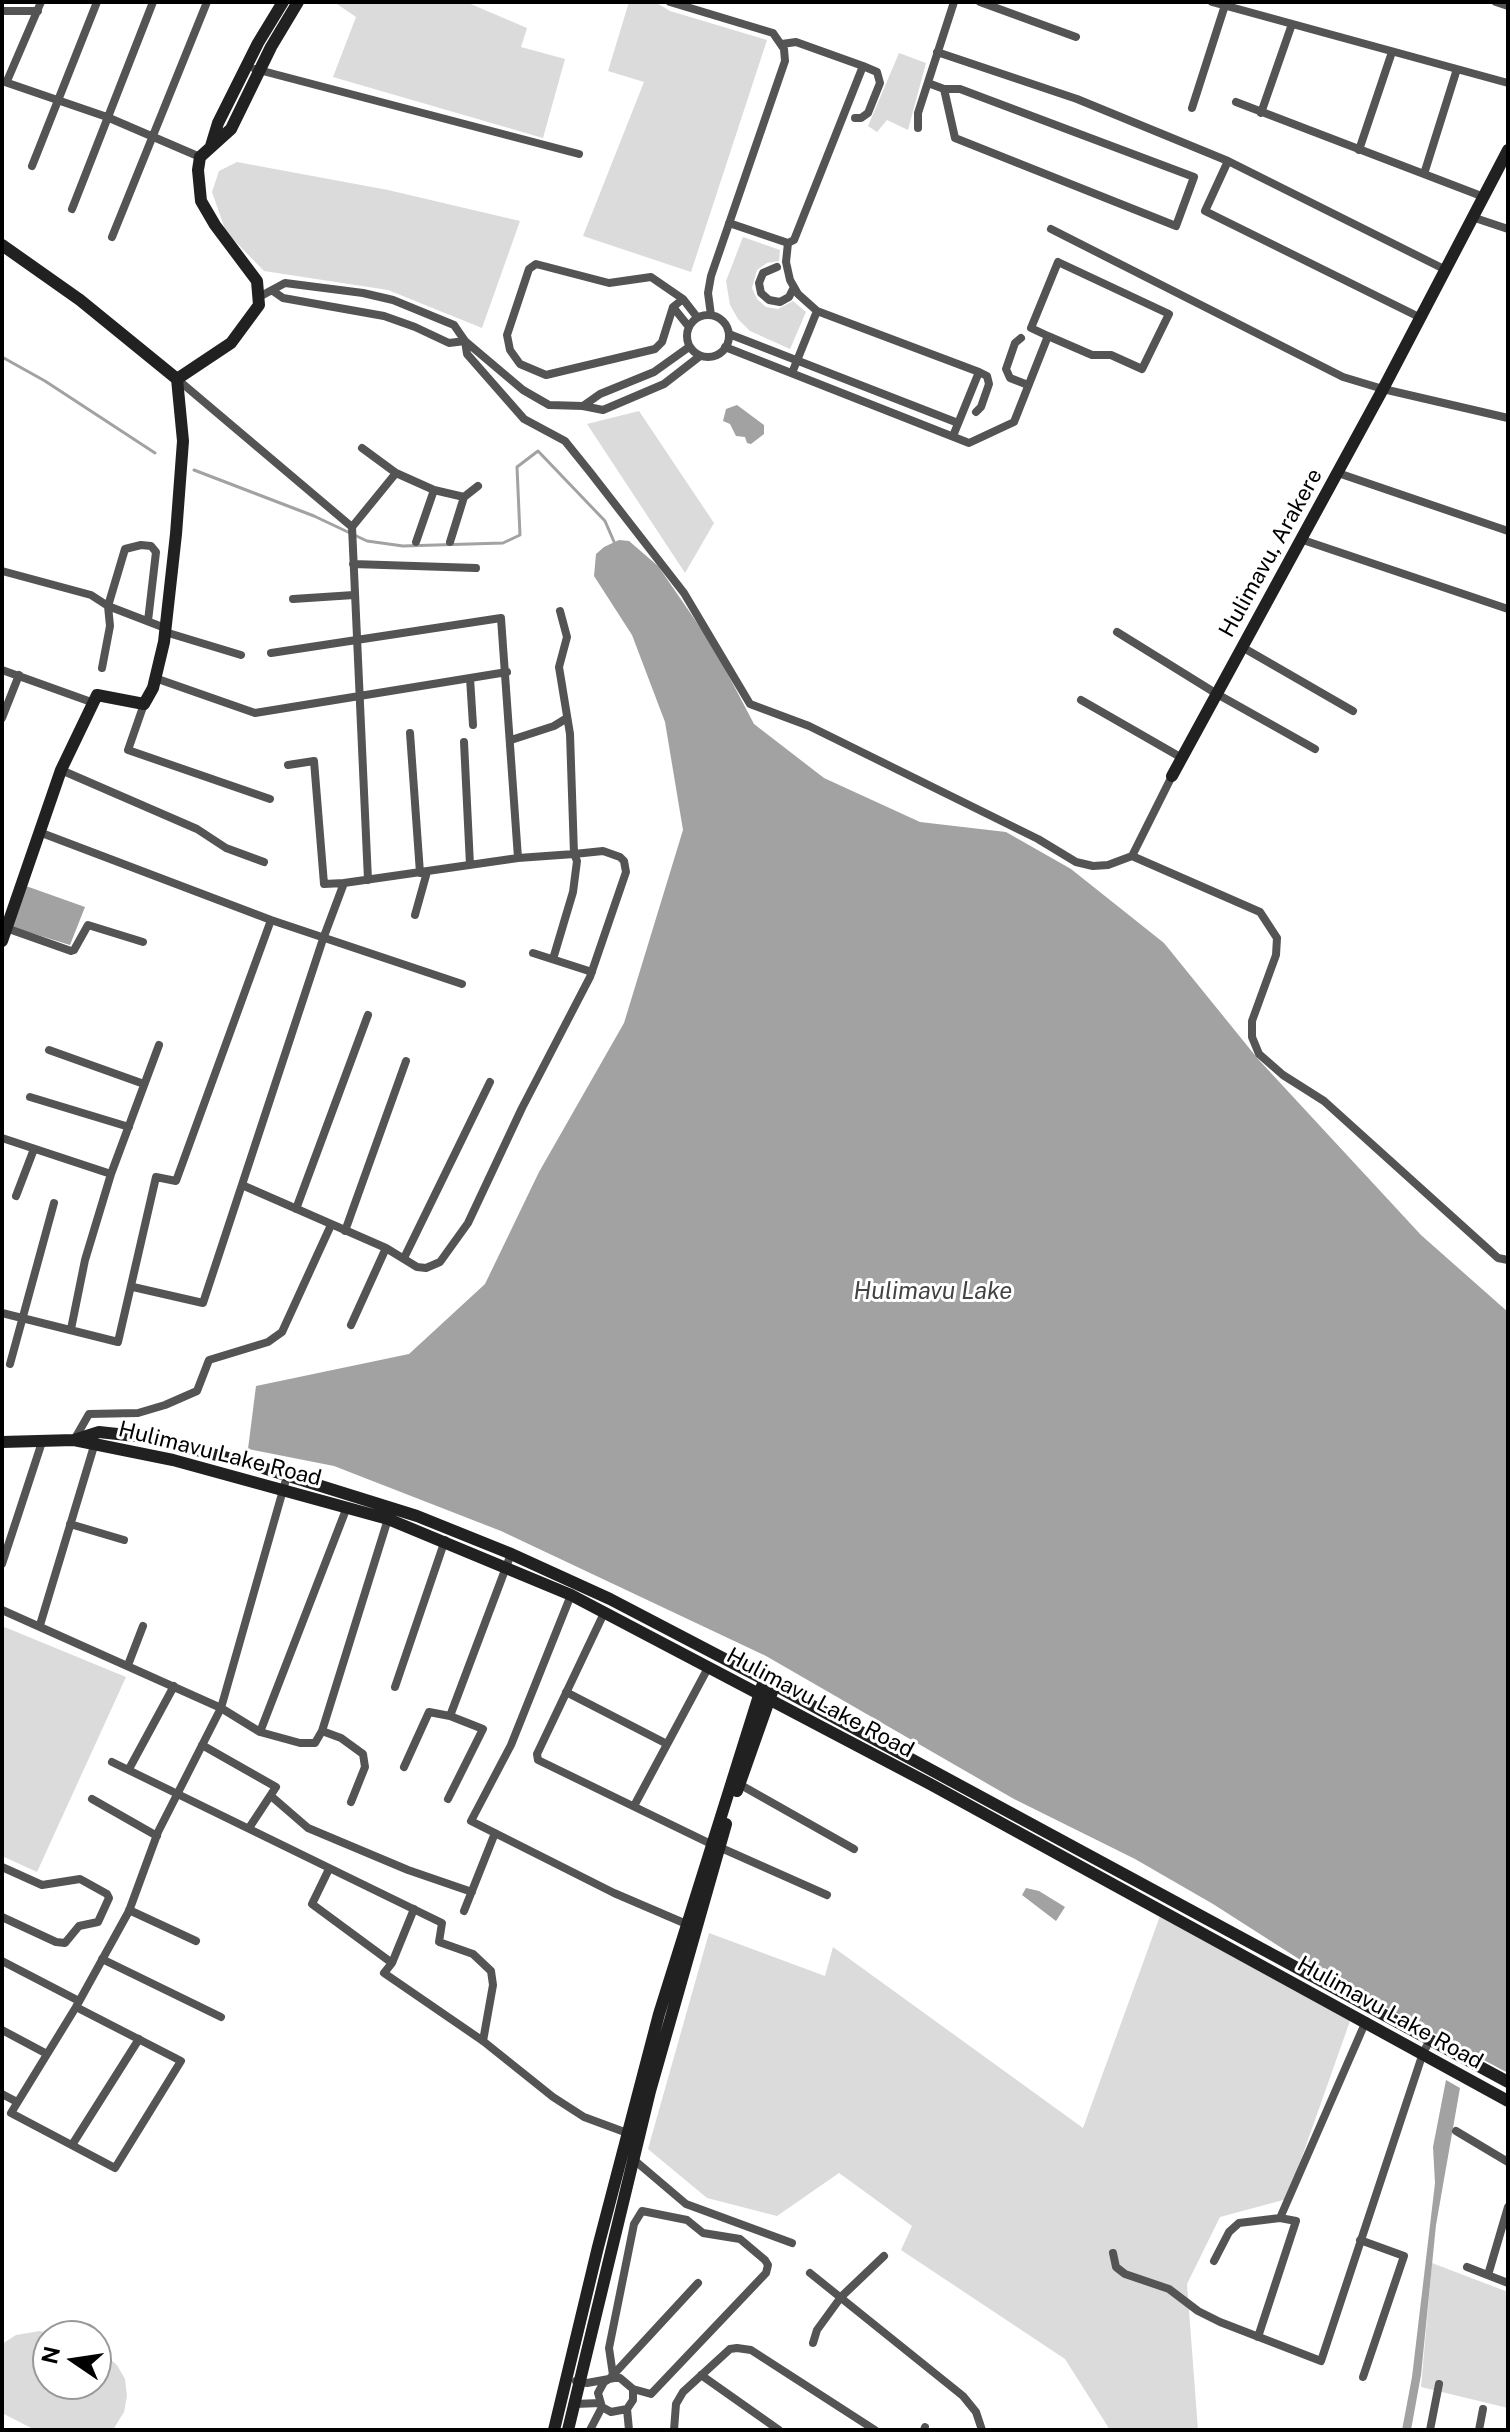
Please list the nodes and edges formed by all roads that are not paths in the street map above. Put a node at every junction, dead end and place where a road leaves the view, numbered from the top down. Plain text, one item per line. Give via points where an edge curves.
1 (97, 2) edge
2 (153, 2) edge
3 (207, 2) edge
4 (283, 2) edge
5 (298, 2) edge
6 (670, 2) edge
7 (954, 2) edge
8 (980, 2) edge
9 (1212, 2) edge
10 (1496, 2) edge
11 (1225, 4) edge
12 (40, 6) edge
13 (1508, 6) edge
14 (2, 11) edge
15 (1292, 24) junction
16 (1076, 37) dead end
17 (782, 44) junction
18 (937, 52) junction
19 (1392, 52) junction
20 (863, 66) junction
21 (253, 68) junction
22 (1457, 69) junction
23 (5, 81) edge
24 (928, 83) junction
25 (1508, 83) edge
26 (944, 89) junction
27 (58, 100) junction
28 (1236, 102) dead end
29 (1192, 108) dead end
30 (1261, 113) junction
31 (107, 117) junction
32 (855, 118) dead end
33 (918, 128) dead end
34 (151, 136) junction
35 (1359, 150) junction
36 (1508, 150) edge
37 (579, 154) dead end
38 (200, 157) junction
39 (1228, 161) junction
40 (1504, 164) edge
41 (32, 166) dead end
42 (1424, 174) junction
43 (1484, 197) junction
44 (72, 209) dead end
45 (1472, 217) junction
46 (729, 223) junction
47 (1051, 229) dead end
48 (1508, 229) edge
49 (112, 237) dead end
50 (788, 243) junction
51 (2, 245) edge
52 (777, 267) dead end
53 (1446, 270) junction
54 (794, 287) junction
55 (273, 291) junction
56 (259, 297) junction
57 (683, 299) junction
58 (673, 307) junction
59 (817, 311) junction
60 (711, 315) junction
61 (697, 317) junction
62 (1421, 318) junction
63 (689, 327) junction
64 (729, 334) junction
65 (1048, 336) junction
66 (1021, 338) dead end
67 (465, 341) junction
68 (689, 347) junction
69 (725, 347) junction
70 (700, 356) junction
71 (797, 360) junction
72 (979, 372) junction
73 (792, 373) junction
74 (177, 379) junction
75 (1028, 385) junction
76 (1383, 389) junction
77 (583, 406) junction
78 (976, 412) dead end
79 (1508, 418) edge
80 (958, 423) junction
81 (953, 436) junction
82 (362, 448) dead end
83 (396, 473) junction
84 (1338, 473) junction
85 (478, 486) dead end
86 (434, 490) junction
87 (464, 497) junction
88 (352, 528) junction
89 (1508, 531) edge
90 (1300, 539) junction
91 (416, 542) dead end
92 (450, 542) dead end
93 (353, 564) junction
94 (476, 568) dead end
95 (2, 571) edge
96 (354, 595) junction
97 (293, 599) dead end
98 (108, 606) junction
99 (1508, 609) edge
100 (560, 611) dead end
101 (148, 621) junction
102 (165, 630) junction
103 (1117, 632) dead end
104 (357, 640) junction
105 (1242, 647) junction
106 (271, 653) dead end
107 (241, 655) dead end
108 (102, 668) dead end
109 (2, 670) edge
110 (507, 672) junction
111 (19, 675) junction
112 (155, 678) junction
113 (470, 678) junction
114 (2, 693) edge
115 (1217, 694) junction
116 (12, 696) junction
117 (361, 696) junction
118 (1081, 700) dead end
119 (94, 703) junction
120 (144, 704) junction
121 (1353, 711) dead end
122 (2, 718) edge
123 (567, 718) junction
124 (473, 725) dead end
125 (410, 733) dead end
126 (511, 740) junction
127 (464, 742) dead end
128 (1315, 749) dead end
129 (1182, 758) junction
130 (288, 765) dead end
131 (61, 770) junction
132 (1172, 776) joint
133 (270, 799) dead end
134 (39, 832) junction
135 (574, 854) junction
136 (1132, 856) junction
137 (518, 858) junction
138 (264, 862) dead end
139 (470, 865) junction
140 (423, 872) junction
141 (368, 880) junction
142 (344, 883) junction
143 (415, 915) dead end
144 (271, 920) junction
145 (4, 934) edge
146 (323, 939) junction
147 (143, 942) dead end
148 (533, 953) dead end
149 (553, 959) junction
150 (592, 972) junction
151 (462, 984) dead end
152 (368, 1015) dead end
153 (159, 1045) dead end
154 (49, 1050) dead end
155 (406, 1061) dead end
156 (490, 1082) dead end
157 (144, 1084) junction
158 (30, 1097) dead end
159 (129, 1127) junction
160 (2, 1138) edge
161 (34, 1149) junction
162 (111, 1174) junction
163 (242, 1185) junction
164 (16, 1196) dead end
165 (54, 1203) dead end
166 (296, 1209) junction
167 (331, 1225) junction
168 (345, 1231) junction
169 (386, 1248) junction
170 (404, 1258) junction
171 (1508, 1260) edge
172 (133, 1287) junction
173 (2, 1313) edge
174 (22, 1318) junction
175 (351, 1325) dead end
176 (71, 1329) junction
177 (10, 1364) dead end
178 (74, 1440) junction
179 (2, 1442) edge
180 (42, 1442) junction
181 (94, 1446) junction
182 (287, 1476) junction
183 (283, 1489) junction
184 (347, 1507) junction
185 (388, 1519) junction
186 (70, 1524) junction
187 (124, 1540) dead end
188 (445, 1540) junction
189 (509, 1560) junction
190 (2, 1564) edge
191 (571, 1595) junction
192 (2, 1610) edge
193 (605, 1611) junction
194 (40, 1625) junction
195 (143, 1626) dead end
196 (128, 1665) junction
197 (709, 1666) junction
198 (770, 1682) junction
199 (174, 1686) junction
200 (395, 1687) dead end
201 (566, 1692) junction
202 (764, 1696) junction
203 (221, 1708) junction
204 (450, 1716) junction
205 (322, 1731) junction
206 (260, 1732) junction
207 (667, 1744) junction
208 (202, 1745) junction
209 (112, 1762) dead end
210 (404, 1767) dead end
211 (129, 1769) junction
212 (739, 1784) junction
213 (179, 1793) junction
214 (271, 1796) junction
215 (92, 1799) dead end
216 (448, 1799) dead end
217 (351, 1802) dead end
218 (634, 1806) junction
219 (249, 1828) junction
220 (495, 1833) junction
221 (157, 1836) junction
222 (715, 1846) junction
223 (854, 1849) dead end
224 (2, 1867) edge
225 (329, 1869) junction
226 (472, 1892) junction
227 (827, 1895) dead end
228 (414, 1909) junction
229 (129, 1910) junction
230 (464, 1911) dead end
231 (2, 1917) edge
232 (691, 1926) junction
233 (196, 1941) dead end
234 (102, 1959) junction
235 (2, 1961) edge
236 (392, 1963) junction
237 (78, 2004) junction
238 (221, 2017) dead end
239 (1366, 2021) junction
240 (2, 2030) edge
241 (139, 2039) junction
242 (1430, 2040) junction
243 (483, 2041) junction
244 (1423, 2053) junction
245 (47, 2054) junction
246 (1508, 2082) edge
247 (2, 2094) edge
248 (1508, 2101) edge
249 (17, 2102) junction
250 (1456, 2131) dead end
251 (633, 2135) junction
252 (72, 2145) junction
253 (632, 2158) junction
254 (1508, 2162) edge
255 (1508, 2207) edge
256 (1280, 2218) junction
257 (1360, 2240) junction
258 (792, 2243) dead end
259 (1113, 2253) dead end
260 (884, 2256) dead end
261 (1214, 2261) dead end
262 (1467, 2267) dead end
263 (810, 2273) dead end
264 (1488, 2275) junction
265 (698, 2283) dead end
266 (1508, 2283) edge
267 (841, 2297) junction
268 (1258, 2337) junction
269 (813, 2343) dead end
270 (701, 2375) junction
271 (611, 2377) junction
272 (1363, 2377) dead end
273 (566, 2380) junction
274 (580, 2382) junction
275 (1439, 2384) dead end
276 (633, 2389) junction
277 (575, 2404) junction
278 (601, 2405) junction
279 (627, 2409) junction
280 (1483, 2409) dead end
281 (554, 2430) edge
282 (568, 2430) edge
283 (590, 2430) edge
284 (629, 2430) edge
285 (674, 2430) edge
286 (779, 2430) edge
287 (875, 2430) edge
288 (982, 2430) edge
289 (1430, 2430) edge
290 (1479, 2430) edge

1 - 27 street
2 - 31 street
3 - 34 street
4 - 21 main road
5 - 21 main road
6 - 17 street via 773,33
7 - 18 street
8 - 16 street
9 - 11 street
10 - 13 street
11 - 15 street
11 - 29 street
12 - 14 street
12 - 23 street
15 - 19 street
15 - 30 street
17 - 20 street via 796,42
17 - 46 street via 785,61
18 - 24 street
18 - 39 street via 1077,99
19 - 22 street
19 - 35 street
20 - 32 street via 877,72 880,83 868,113
20 - 50 street via 794,240
21 - 37 street
21 - 38 main road
22 - 25 street
22 - 42 street
23 - 27 street
24 - 26 street
24 - 33 street
26 - 26 street via 960,89 1194,177 1176,226 955,138
27 - 31 street
27 - 41 street
28 - 30 street
30 - 35 street
31 - 34 street
31 - 44 street
34 - 38 street
34 - 49 street
35 - 42 street
36 - 40 main road, Hulimavu, Arakere
38 - 56 main road via 201,201 257,281
39 - 53 street
39 - 62 street via 1205,211
40 - 43 main road, Hulimavu, Arakere
42 - 43 street
43 - 45 main road, Hulimavu, Arakere
45 - 48 street
45 - 53 main road, Hulimavu, Arakere
46 - 50 street
46 - 60 street via 709,285
47 - 76 street via 1327,370
50 - 54 street via 786,262
51 - 74 main road
52 - 54 street via 763,273 761,293 780,302
53 - 62 main road, Hulimavu, Arakere
54 - 59 street
55 - 56 street
55 - 67 street via 321,307 384,316 449,343
55 - 67 street via 285,283 393,300 454,325
56 - 74 main road via 255,312 231,343
57 - 58 street
57 - 58 street via 651,277 609,283 536,264 529,269 507,335 510,350 520,364 546,375 646,352 662,342
57 - 61 street
58 - 63 street
59 - 71 street
59 - 72 street
60 - 61 street
60 - 64 street via 723,321
61 - 63 street
62 - 76 main road, Hulimavu, Arakere
63 - 68 street
64 - 69 street
64 - 71 street
65 - 65 street via 1031,328 1058,262 1169,314 1142,369
65 - 75 street
66 - 75 street via 1006,369 1010,378
67 - 77 street via 549,405
67 - 136 street via 467,354 524,419 565,441 584,464 684,593 750,704 809,726 1076,862 1108,865
68 - 70 street
68 - 77 street via 654,372
69 - 70 street via 714,356
69 - 73 street
70 - 77 street via 664,384 630,400 603,410
71 - 73 street
71 - 80 street
72 - 78 street via 989,384
72 - 80 street
73 - 81 street
74 - 88 street
74 - 102 main road via 182,457
75 - 81 street via 1014,422 969,443
76 - 79 street
76 - 84 main road, Hulimavu, Arakere
80 - 81 street
82 - 83 street
83 - 86 street
83 - 88 street
84 - 89 street
84 - 90 main road, Hulimavu, Arakere
85 - 87 street
86 - 87 street
86 - 91 street
87 - 92 street
88 - 93 street
90 - 99 street
90 - 105 main road, Hulimavu, Arakere
93 - 94 street
93 - 96 street
95 - 98 street via 91,595
96 - 97 street
96 - 104 street
98 - 101 street
98 - 101 street via 125,549 151,546 156,552
98 - 108 street
100 - 123 street via 567,637 559,667
101 - 102 street
102 - 107 street
102 - 112 main road
103 - 115 street
104 - 106 street
104 - 110 street via 501,618
104 - 117 street
105 - 115 main road, Hulimavu, Arakere
105 - 121 street
109 - 111 street
110 - 113 street
110 - 126 street
111 - 116 street
111 - 119 street
112 - 117 street via 255,713
112 - 120 main road
113 - 117 street
113 - 124 street
114 - 116 street
115 - 128 street
115 - 129 main road, Hulimavu, Arakere
116 - 122 street
117 - 141 street
118 - 129 street
119 - 120 main road via 97,695
119 - 131 main road
120 - 133 street via 128,750
123 - 126 street
123 - 135 street
125 - 140 street
126 - 137 street
127 - 139 street
129 - 132 main road, Hulimavu, Arakere
130 - 142 street via 314,761 324,884
131 - 134 main road
131 - 138 street
132 - 136 street, Hulimavu, Arakere
134 - 144 street
134 - 145 main road
135 - 137 street
135 - 149 street via 573,892
135 - 150 street via 603,851 620,857 626,872
136 - 171 street via 1260,912 1277,938 1252,1021 1254,1047 1283,1075 1324,1101 1498,1258
137 - 139 street
139 - 140 street
140 - 141 street
140 - 143 street
141 - 142 street
142 - 146 street
144 - 146 street
144 - 172 street via 176,1181 156,1177
145 - 147 street via 71,951 88,925
146 - 151 street
146 - 163 street
148 - 149 street
149 - 150 street
150 - 170 street via 453,1247 433,1266 417,1267
152 - 166 street
153 - 157 street
154 - 157 street
155 - 168 street
156 - 170 street
157 - 159 street
158 - 159 street
159 - 162 street
160 - 161 street
161 - 162 street
161 - 164 street
162 - 176 street
163 - 166 street
163 - 172 street via 203,1303
165 - 174 street
166 - 167 street
167 - 168 street
167 - 178 street via 282,1332 268,1342 209,1360 197,1391 165,1405 138,1413 89,1414
168 - 169 street
169 - 170 street
169 - 175 street
172 - 176 street via 118,1342
173 - 174 street
174 - 176 street
174 - 177 street
178 - 180 main road, Hulimavu Lake Road
178 - 181 main road, Hulimavu Lake Road
178 - 182 main road, Hulimavu Lake Road via 99,1432 145,1437
179 - 180 main road, Hulimavu Lake Road
180 - 190 street
181 - 183 main road, Hulimavu Lake Road via 125,1448
181 - 186 street
182 - 183 street
182 - 189 main road, Hulimavu Lake Road via 417,1516
183 - 184 main road, Hulimavu Lake Road
183 - 203 street
184 - 185 main road, Hulimavu Lake Road
184 - 206 street
185 - 188 main road, Hulimavu Lake Road
185 - 205 street
186 - 187 street
186 - 194 street
188 - 189 main road, Hulimavu Lake Road
188 - 200 street
189 - 191 main road, Hulimavu Lake Road
189 - 198 main road, Hulimavu Lake Road via 610,1599
189 - 204 street
191 - 193 main road, Hulimavu Lake Road
191 - 220 street via 511,1745 471,1821
192 - 194 street
193 - 197 main road, Hulimavu Lake Road
193 - 201 street
194 - 196 street
195 - 196 street
196 - 199 street
197 - 202 main road, Hulimavu Lake Road
197 - 207 street
198 - 202 main road
198 - 242 main road, Hulimavu Lake Road
199 - 203 street
199 - 211 street
201 - 207 street
201 - 218 street via 538,1760
202 - 212 main road
202 - 222 main road
202 - 239 main road, Hulimavu Lake Road
203 - 206 street
203 - 208 street
204 - 210 street via 429,1712
204 - 216 street via 483,1729
205 - 206 street via 315,1743
205 - 217 street via 363,1754 365,1767
207 - 218 street
208 - 213 street
208 - 214 street via 276,1787
209 - 211 street
211 - 213 street
212 - 222 main road
212 - 223 street
213 - 219 street
213 - 221 street
214 - 219 street
214 - 226 street via 308,1828
215 - 221 street
218 - 222 street
219 - 225 street
220 - 226 street
220 - 232 street
221 - 229 street
222 - 227 street
222 - 232 main road
224 - 231 street via 42,1885 80,1879 109,1898 98,1922 79,1926 65,1943
225 - 228 street
225 - 236 street via 312,1904
226 - 230 street
228 - 236 street
228 - 243 street via 442,1923 439,1942 473,1954 491,1971
229 - 233 street
229 - 234 street
232 - 251 main road
234 - 237 street
234 - 238 street
235 - 237 street
236 - 243 street via 384,1973
237 - 241 street
237 - 245 street
239 - 244 main road, Hulimavu Lake Road
239 - 256 street
240 - 245 street
241 - 252 street
241 - 252 street via 181,2061 115,2168
242 - 244 street
242 - 246 main road, Hulimavu Lake Road
243 - 251 street via 584,2117
244 - 248 main road, Hulimavu Lake Road
244 - 257 street
245 - 249 street
247 - 249 street
249 - 252 street via 11,2113
250 - 254 street
251 - 253 main road
251 - 273 main road
253 - 258 street via 686,2204
253 - 274 main road
255 - 264 street
256 - 261 street via 1239,2223
256 - 268 street via 1296,2221
257 - 268 street via 1321,2361
257 - 272 street via 1404,2256
259 - 268 street via 1116,2267 1125,2274 1169,2289 1198,2311
260 - 267 street
262 - 264 street
263 - 267 street
264 - 266 street
265 - 271 street
267 - 269 street
267 - 288 street via 963,2396
270 - 285 street via 676,2404
270 - 286 street
270 - 287 street via 730,2349 751,2350
271 - 274 street
271 - 276 street via 625,2380
271 - 276 street via 609,2348 634,2224 642,2211 687,2220 703,2233 740,2239 765,2260 766,2273 651,2394
271 - 278 street via 600,2387
273 - 274 street
273 - 281 main road
274 - 277 main road
275 - 289 street
276 - 279 street
277 - 278 street
277 - 282 main road
278 - 279 street via 617,2413
278 - 283 street
279 - 284 street
280 - 290 street

